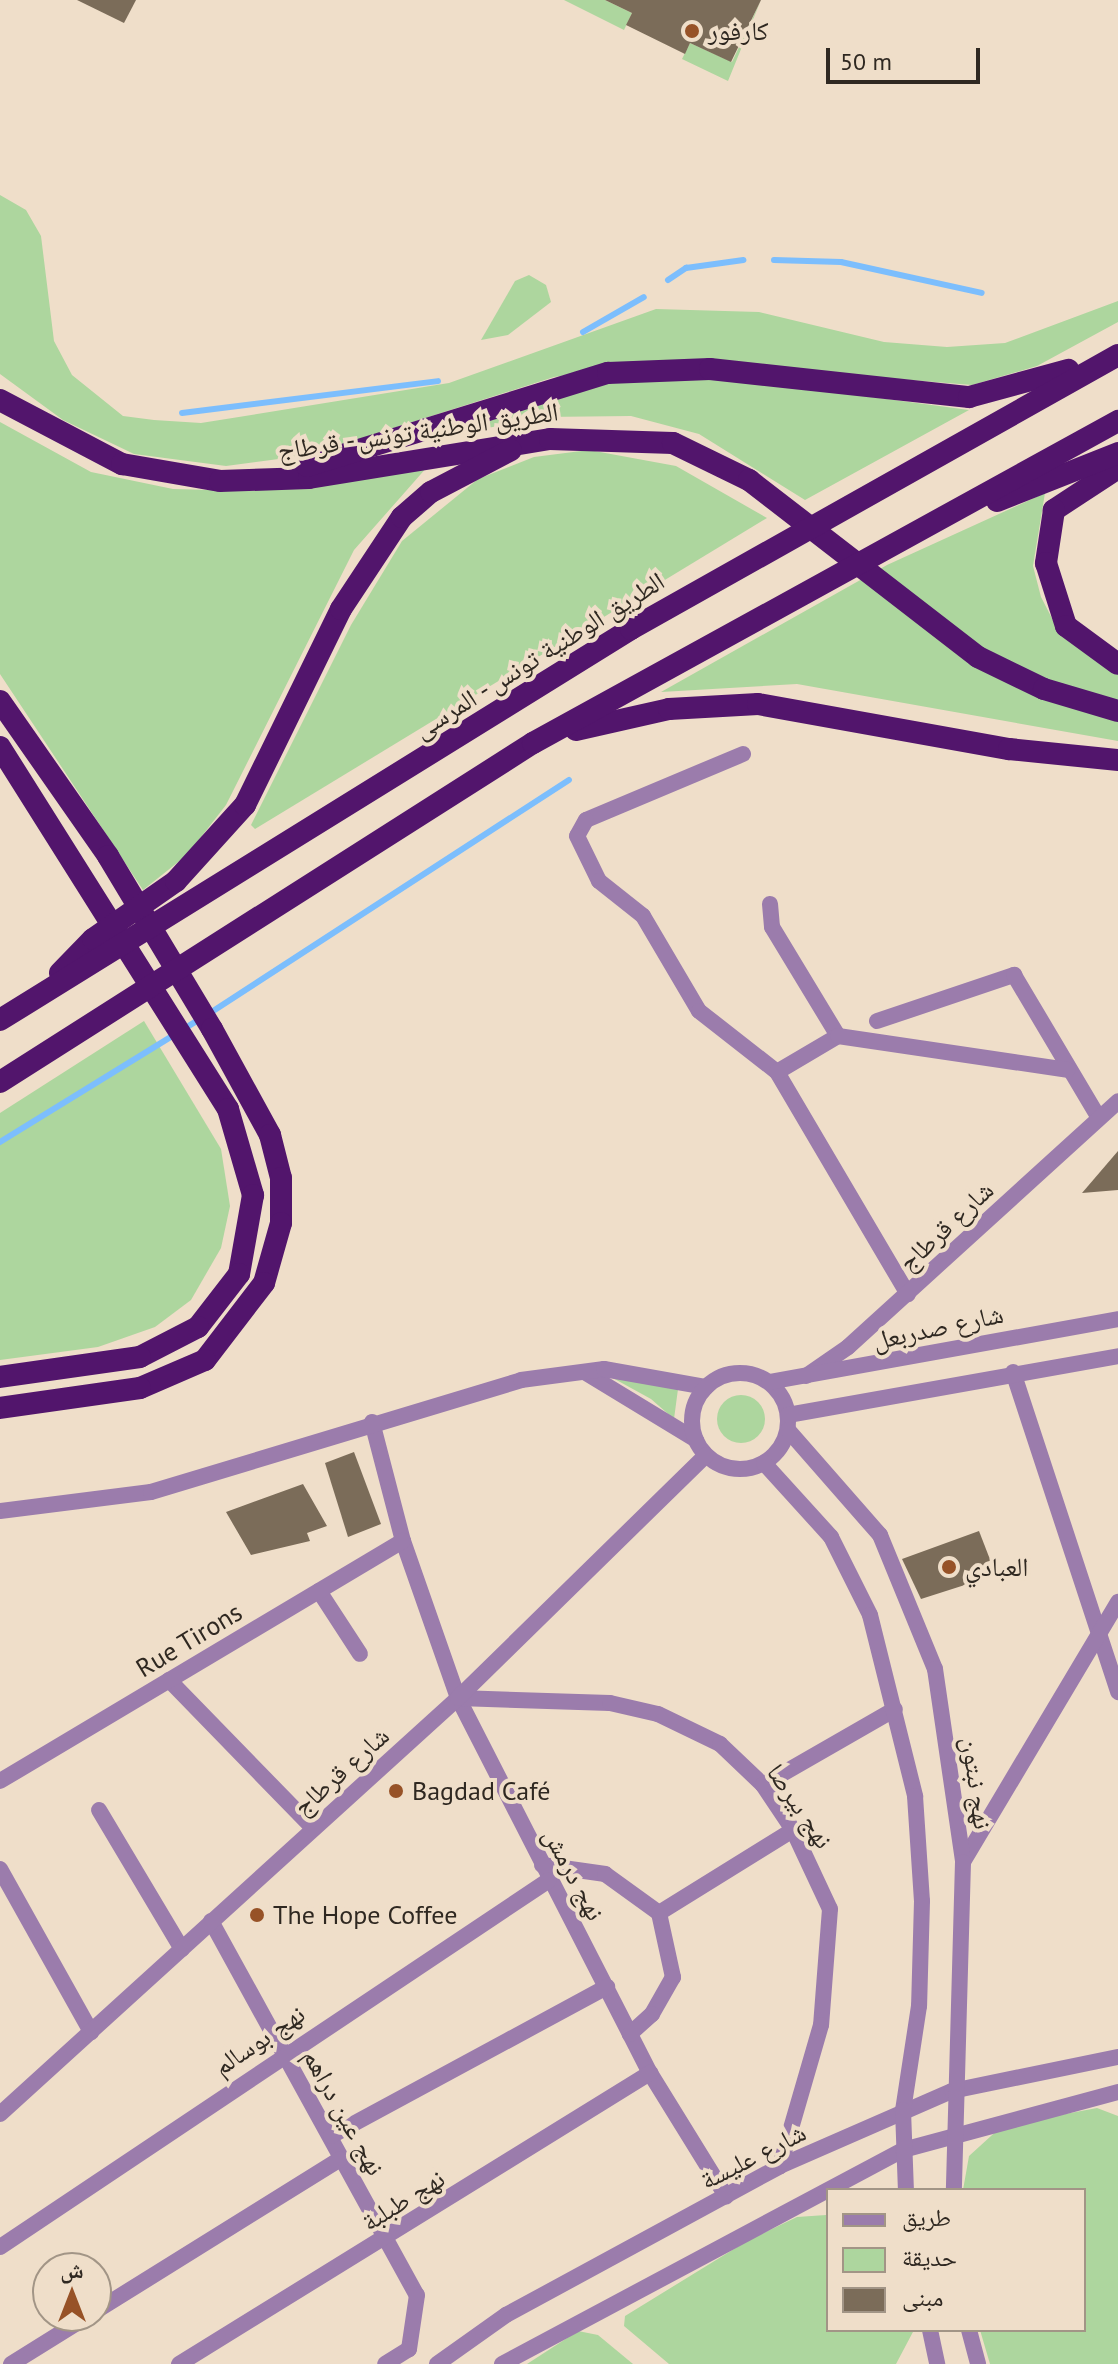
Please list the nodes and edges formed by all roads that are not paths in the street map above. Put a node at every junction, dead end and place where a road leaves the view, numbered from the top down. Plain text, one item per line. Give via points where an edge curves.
1 (1118, 353) edge
2 (0, 400) edge
3 (1118, 421) edge
4 (550, 439) junction
5 (1118, 453) edge
6 (1118, 468) edge
7 (220, 481) junction
8 (910, 534) junction
9 (1118, 664) edge
10 (0, 701) edge
11 (1118, 711) edge
12 (533, 743) junction
13 (0, 747) edge
14 (743, 754) dead end
15 (1118, 760) edge
16 (770, 904) dead end
17 (38, 997) junction
18 (0, 1020) edge
19 (877, 1021) dead end
20 (838, 1036) junction
21 (1067, 1070) junction
22 (777, 1072) junction
23 (0, 1082) edge
24 (1118, 1101) edge
25 (1099, 1118) junction
26 (908, 1294) junction
27 (1118, 1319) edge
28 (1118, 1356) edge
29 (1013, 1372) junction
30 (586, 1373) junction
31 (0, 1377) edge
32 (801, 1379) junction
33 (769, 1382) junction
34 (706, 1387) junction
35 (0, 1408) edge
36 (372, 1422) junction
37 (788, 1423) junction
38 (696, 1440) junction
39 (706, 1455) junction
40 (764, 1463) junction
41 (0, 1511) edge
42 (403, 1541) junction
43 (319, 1591) junction
44 (1118, 1602) edge
45 (1100, 1627) junction
46 (360, 1654) dead end
47 (169, 1680) junction
48 (1118, 1692) edge
49 (458, 1698) junction
50 (895, 1709) junction
51 (0, 1781) edge
52 (763, 1785) junction
53 (99, 1810) dead end
54 (313, 1828) junction
55 (793, 1830) junction
56 (963, 1862) junction
57 (0, 1869) edge
58 (545, 1872) junction
59 (659, 1913) junction
60 (211, 1921) junction
61 (182, 1949) junction
62 (607, 1987) junction
63 (91, 2032) junction
64 (630, 2034) junction
65 (282, 2052) junction
66 (1118, 2057) edge
67 (650, 2073) junction
68 (952, 2091) junction
69 (1118, 2092) edge
70 (903, 2110) junction
71 (0, 2114) edge
72 (952, 2135) junction
73 (331, 2136) junction
74 (903, 2150) junction
75 (340, 2159) junction
76 (780, 2166) junction
77 (832, 2188) edge
78 (906, 2188) edge
79 (954, 2188) edge
80 (826, 2191) edge
81 (726, 2196) junction
82 (388, 2238) junction
83 (0, 2247) edge
84 (112, 2301) edge
85 (62, 2332) edge
86 (930, 2332) edge
87 (970, 2332) edge
88 (11, 2364) edge
89 (179, 2364) edge
90 (385, 2364) edge
91 (437, 2364) edge
92 (502, 2364) edge
93 (937, 2364) edge
94 (978, 2364) edge

1 - 7 highway via 1017,390 969,397 710,369 608,373 308,465
1 - 17 highway, الطريق الوطنية تونس - المرسى via 631,629
2 - 7 highway, الطريق الوطنية تونس - قرطاج via 122,464
3 - 8 highway
4 - 7 highway, الطريق الوطنية تونس - قرطاج via 309,478
4 - 11 highway, الطريق الوطنية تونس - قرطاج via 673,443 749,480 978,657 1044,689
4 - 17 highway via 502,453 402,517 341,609 245,805 217,843 93,939
5 - 8 highway
6 - 9 highway via 1054,510 1046,563 1066,626
8 - 12 highway
10 - 35 highway via 108,856 212,1029 270,1135 281,1178 281,1223 264,1283 205,1360 80,1401
12 - 15 highway via 669,709 758,704 1009,749
12 - 23 highway
13 - 31 highway via 198,1057 248,1158 251,1233 239,1274 198,1327 140,1357
14 - 22 street via 586,820 577,836 599,881 643,916 699,1011
16 - 20 street via 772,927
17 - 18 highway, الطريق الوطنية تونس - المرسى
19 - 21 street via 1014,975
20 - 21 street
20 - 22 street
21 - 25 street
22 - 26 street
24 - 25 street, شارع قرطاج
25 - 26 street, شارع قرطاج
26 - 32 street, شارع قرطاج
27 - 32 street, شارع صدربعل
28 - 29 street
29 - 37 street
29 - 45 street
30 - 34 street via 616,1370
30 - 36 street via 521,1380
30 - 38 street
32 - 33 street, شارع صدربعل
33 - 34 street via 737,1373
33 - 37 street
34 - 38 street via 692,1421
36 - 41 street via 151,1492
36 - 42 street, نهج درمش
37 - 40 street
37 - 56 street, نهج نبتون via 863,1508 916,1617 935,1669
38 - 39 street
39 - 40 street via 734,1469
39 - 49 street, شارع قرطاج
40 - 50 street via 847,1565 870,1615
42 - 43 street, Rue Tirons
42 - 49 street, نهج درمش
43 - 46 street
43 - 47 street, Rue Tirons
44 - 45 street
45 - 48 street
45 - 56 street
47 - 51 street, Rue Tirons
47 - 54 street
49 - 52 street, نهج بيرصا via 610,1703 658,1714 720,1744
49 - 54 street, شارع قرطاج
49 - 58 street, نهج درمش
50 - 52 street
50 - 70 street via 915,1796 922,1901 919,2006
52 - 55 street, نهج بيرصا
53 - 61 street
54 - 60 street, شارع قرطاج
55 - 59 street
55 - 76 street, نهج بيرصا via 830,1909 831,1949 821,2025
56 - 68 street, نهج نبتون
57 - 63 street
58 - 59 street via 605,1874
58 - 62 street, نهج درمش
58 - 65 street, نهج بوسالم
59 - 64 street via 673,1977 652,2014
60 - 61 street, شارع قرطاج
60 - 65 street, نهج عين دراهم
61 - 63 street, شارع قرطاج
62 - 64 street, نهج درمش
62 - 73 street
63 - 71 street, شارع قرطاج
64 - 67 street, نهج درمش
65 - 73 street, نهج عين دراهم
65 - 83 street, نهج بوسالم
66 - 68 street, شارع عليسة
67 - 81 street, نهج درمش
67 - 82 street, نهج طبلبة
68 - 70 street, شارع عليسة
68 - 72 street, نهج نبتون
69 - 72 street
70 - 74 street
70 - 76 street, شارع عليسة
72 - 74 street
72 - 79 street, نهج نبتون
73 - 75 street, نهج عين دراهم
74 - 77 street
74 - 78 street
75 - 82 street, نهج عين دراهم
75 - 84 street
76 - 81 street, شارع عليسة
80 - 92 street
81 - 91 street, شارع عليسة via 506,2315
82 - 89 street, نهج طبلبة
82 - 90 street, نهج عين دراهم via 417,2295 417,2325 409,2349
85 - 88 street
86 - 93 street
87 - 94 street

